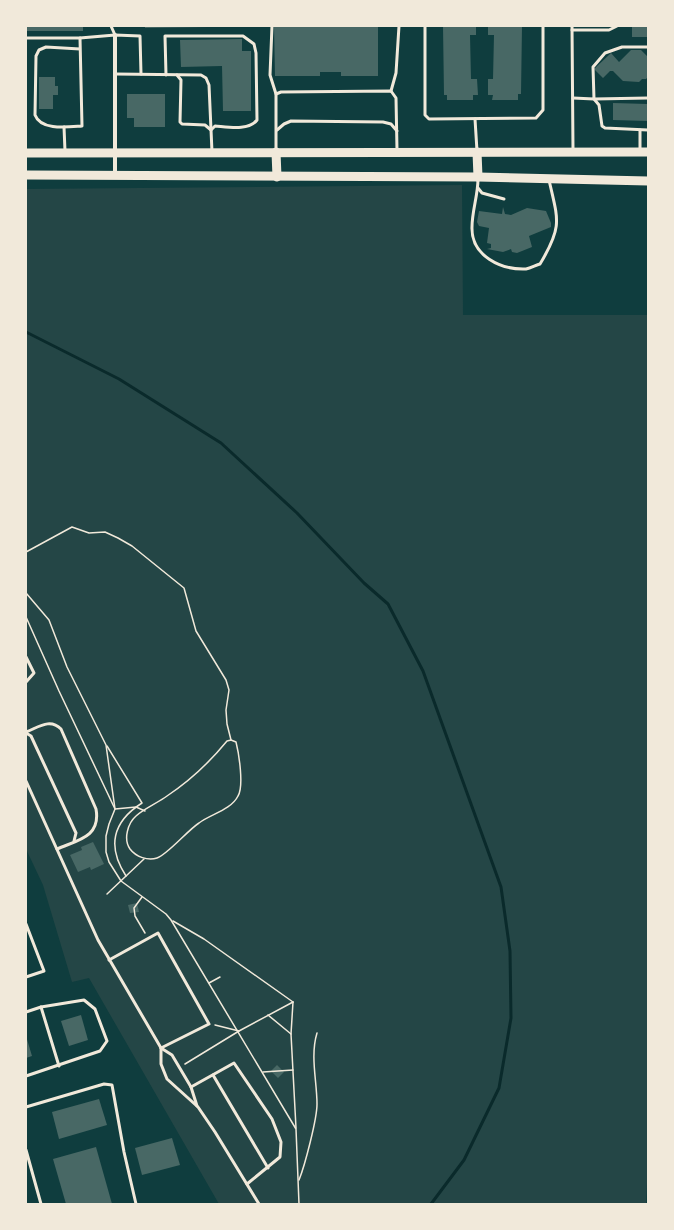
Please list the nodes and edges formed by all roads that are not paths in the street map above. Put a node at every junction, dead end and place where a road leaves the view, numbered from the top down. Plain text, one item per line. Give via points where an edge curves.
1 (111, 26) edge
2 (272, 26) edge
3 (399, 26) edge
4 (425, 26) edge
5 (543, 26) edge
6 (617, 26) edge
7 (572, 28) edge
8 (596, 28) edge
9 (115, 35) junction
10 (26, 38) edge
11 (80, 38) junction
12 (648, 47) edge
13 (80, 49) junction
14 (115, 74) junction
15 (141, 74) junction
16 (166, 75) junction
17 (177, 75) junction
18 (391, 91) junction
19 (276, 94) junction
20 (573, 98) junction
21 (648, 98) edge
22 (594, 99) junction
23 (475, 119) junction
24 (64, 127) junction
25 (211, 130) junction
26 (640, 130) junction
27 (648, 130) edge
28 (276, 131) junction
29 (397, 131) junction
30 (397, 151) junction
31 (212, 152) junction
32 (276, 152) junction
33 (477, 152) junction
34 (573, 152) junction
35 (644, 152) edge
36 (26, 153) edge
37 (115, 153) junction
38 (65, 154) junction
39 (115, 174) junction
40 (26, 175) edge
41 (277, 177) junction
42 (478, 177) junction
43 (549, 178) junction
44 (648, 181) edge
45 (478, 188) junction
46 (504, 199) dead end
47 (26, 657) edge
48 (26, 682) edge
49 (26, 732) edge
50 (26, 781) edge
51 (74, 841) junction
52 (57, 849) junction
53 (26, 924) edge
54 (109, 960) junction
55 (26, 977) edge
56 (41, 1007) junction
57 (26, 1012) edge
58 (161, 1048) junction
59 (59, 1066) junction
60 (213, 1075) junction
61 (26, 1076) edge
62 (191, 1087) junction
63 (26, 1107) edge
64 (198, 1107) junction
65 (26, 1150) edge
66 (268, 1168) junction
67 (247, 1184) junction
68 (41, 1204) edge
69 (136, 1204) edge
70 (259, 1204) edge

1 - 9 lane
2 - 19 lane via 270,75
3 - 18 lane via 396,73
4 - 23 lane via 425,115 429,119
5 - 23 lane via 543,110 540,115 536,118
6 - 8 lane via 609,30
7 - 8 lane
7 - 20 lane
9 - 11 lane
9 - 14 street
9 - 15 lane via 140,36
10 - 11 lane
11 - 13 lane
12 - 22 lane via 622,47 605,53 593,67
13 - 24 lane via 82,126
13 - 24 lane via 46,47 39,50 36,56 37,121
14 - 15 lane
14 - 37 street
15 - 16 lane
16 - 17 lane
16 - 25 lane via 165,36 243,36 254,44 257,120 248,127 215,126
17 - 25 lane via 181,80 180,122 205,125
17 - 25 lane via 201,75 206,78 209,85
18 - 19 lane
18 - 29 lane via 396,98
19 - 28 lane
20 - 22 lane
20 - 34 lane
21 - 22 lane
22 - 26 lane via 599,105 602,126
23 - 33 lane
24 - 38 lane
25 - 31 lane
26 - 27 lane
26 - 35 lane
28 - 29 lane via 291,122 383,122 391,124
28 - 32 lane
29 - 30 lane
30 - 32 main road
30 - 33 main road
31 - 32 main road
31 - 37 main road
32 - 41 main road
33 - 34 main road
33 - 42 main road
34 - 35 main road
36 - 38 main road
37 - 38 main road
37 - 39 street
39 - 40 main road
39 - 41 main road
41 - 42 main road
42 - 43 main road
42 - 45 lane
43 - 44 main road
43 - 45 lane via 558,213 556,234 540,264 528,269 500,266 488,259 480,250 473,238 472,227
45 - 46 lane via 482,193
47 - 48 lane via 34,673
49 - 51 lane via 31,736 76,833
49 - 51 lane via 49,722 61,729 96,809 96,825 91,834
50 - 52 lane
51 - 52 lane
52 - 54 lane
53 - 55 lane via 44,971
54 - 58 lane
54 - 58 lane via 158,933 209,1024
56 - 57 lane
56 - 59 lane
56 - 59 lane via 84,1000 95,1009 107,1041 100,1051
58 - 62 lane via 172,1055
58 - 64 lane via 161,1064 167,1079
59 - 61 lane
60 - 62 lane
60 - 66 lane
60 - 66 lane via 234,1063 272,1119 281,1142 281,1150 280,1157
62 - 64 lane
63 - 69 lane via 104,1084 112,1086
64 - 67 lane
65 - 68 lane
66 - 67 lane
67 - 70 lane

